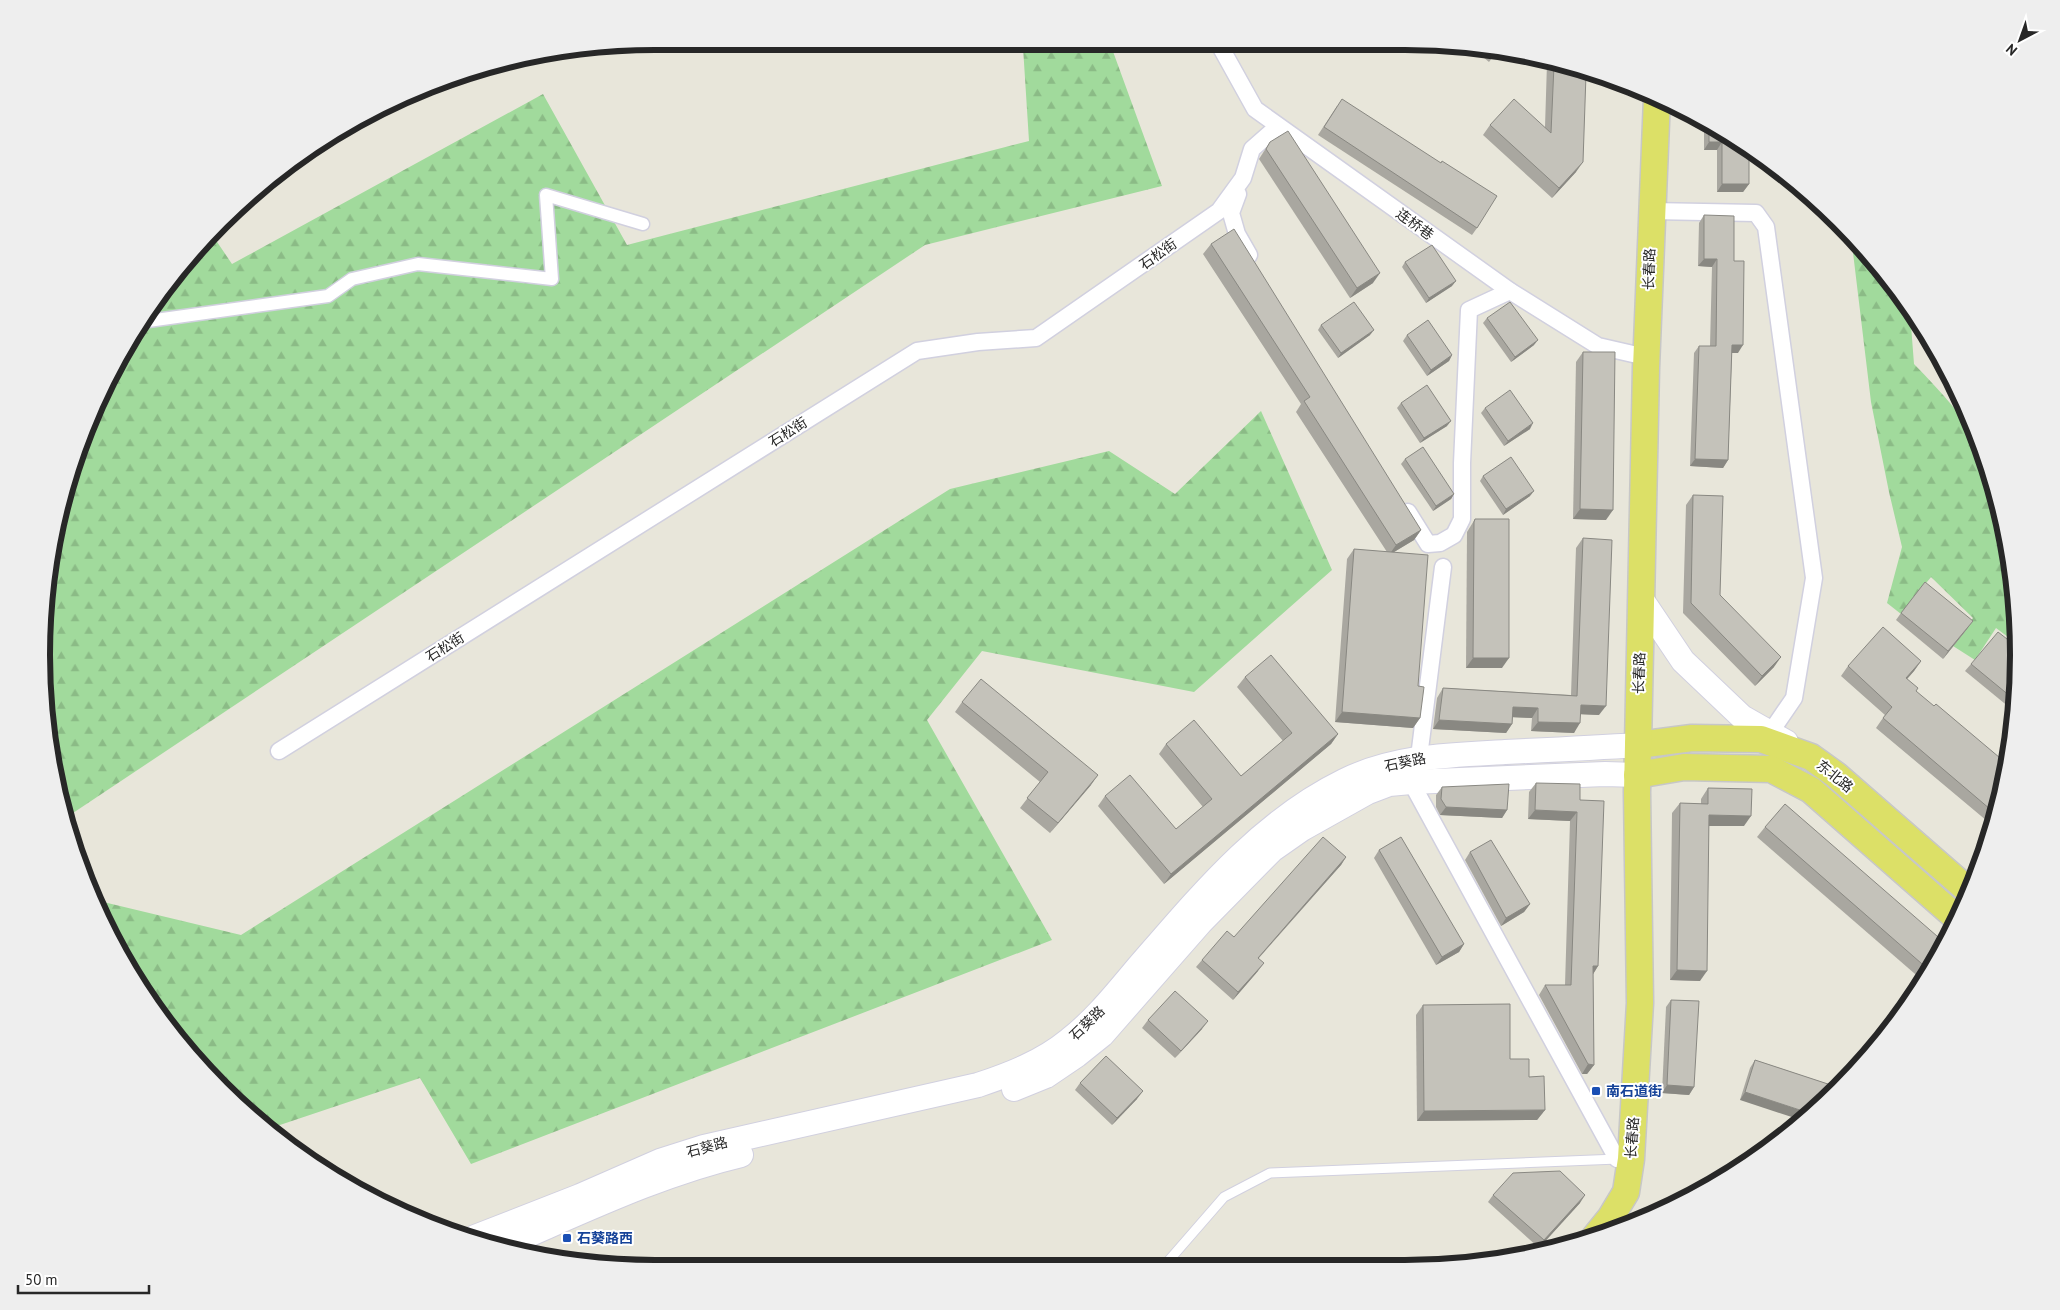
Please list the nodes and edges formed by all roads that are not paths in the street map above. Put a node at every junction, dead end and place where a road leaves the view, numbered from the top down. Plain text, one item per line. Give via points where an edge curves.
1 (1222, 50) edge
2 (1657, 105) edge
3 (1278, 126) junction
4 (1243, 178) junction
5 (1651, 211) junction
6 (643, 224) dead end
7 (1259, 272) edge
8 (1510, 291) junction
9 (151, 321) edge
10 (1646, 357) junction
11 (1402, 502) edge
12 (1443, 567) dead end
13 (1642, 600) junction
14 (1770, 733) junction
15 (1638, 746) junction
16 (278, 751) dead end
17 (1811, 757) junction
18 (1420, 758) junction
19 (1637, 775) junction
20 (1411, 782) junction
21 (1964, 887) edge
22 (1952, 914) edge
23 (1624, 1159) junction
24 (1603, 1226) edge
25 (482, 1234) edge
26 (512, 1242) edge
27 (1169, 1260) edge

1 - 3 street, 连桥巷 via 1254,109
2 - 5 main road, 长春路
3 - 4 street, 石松街 via 1252,149
3 - 8 street, 连桥巷
4 - 7 street via 1231,213 1237,234
4 - 16 street, 石松街 via 1219,211 1036,338 917,351
5 - 10 main road, 长春路
5 - 14 street via 1756,213 1766,227 1814,578 1794,698
6 - 9 street via 546,195 552,279 418,264 352,279 328,296
8 - 10 street, 连桥巷 via 1598,346
8 - 11 street via 1469,310 1462,519 1454,535 1440,544 1428,544
10 - 13 main road, 长春路
12 - 18 street
13 - 14 main road via 1683,661 1742,717
13 - 15 main road, 长春路
14 - 17 main road
15 - 17 main road, 东北路 via 1692,738 1761,738
15 - 18 main road, 石葵路
15 - 19 main road, 长春路
17 - 21 main road, 东北路
18 - 20 street
18 - 25 main road, 石葵路 via 1344,780 1256,840 1186,912 1090,1022 1068,1041 1012,1074 978,1085 704,1147 660,1161
19 - 20 main road, 石葵路
19 - 22 main road, 东北路 via 1684,767 1771,769 1811,790
19 - 23 main road, 长春路 via 1640,1003
20 - 23 street
20 - 26 main road, 石葵路 via 1389,784 1368,792 1302,828 1272,850 1200,922 1102,1035 1046,1076 986,1098 713,1162
23 - 24 main road, 长春路 via 1626,1192
23 - 27 lane via 1270,1173 1224,1197

